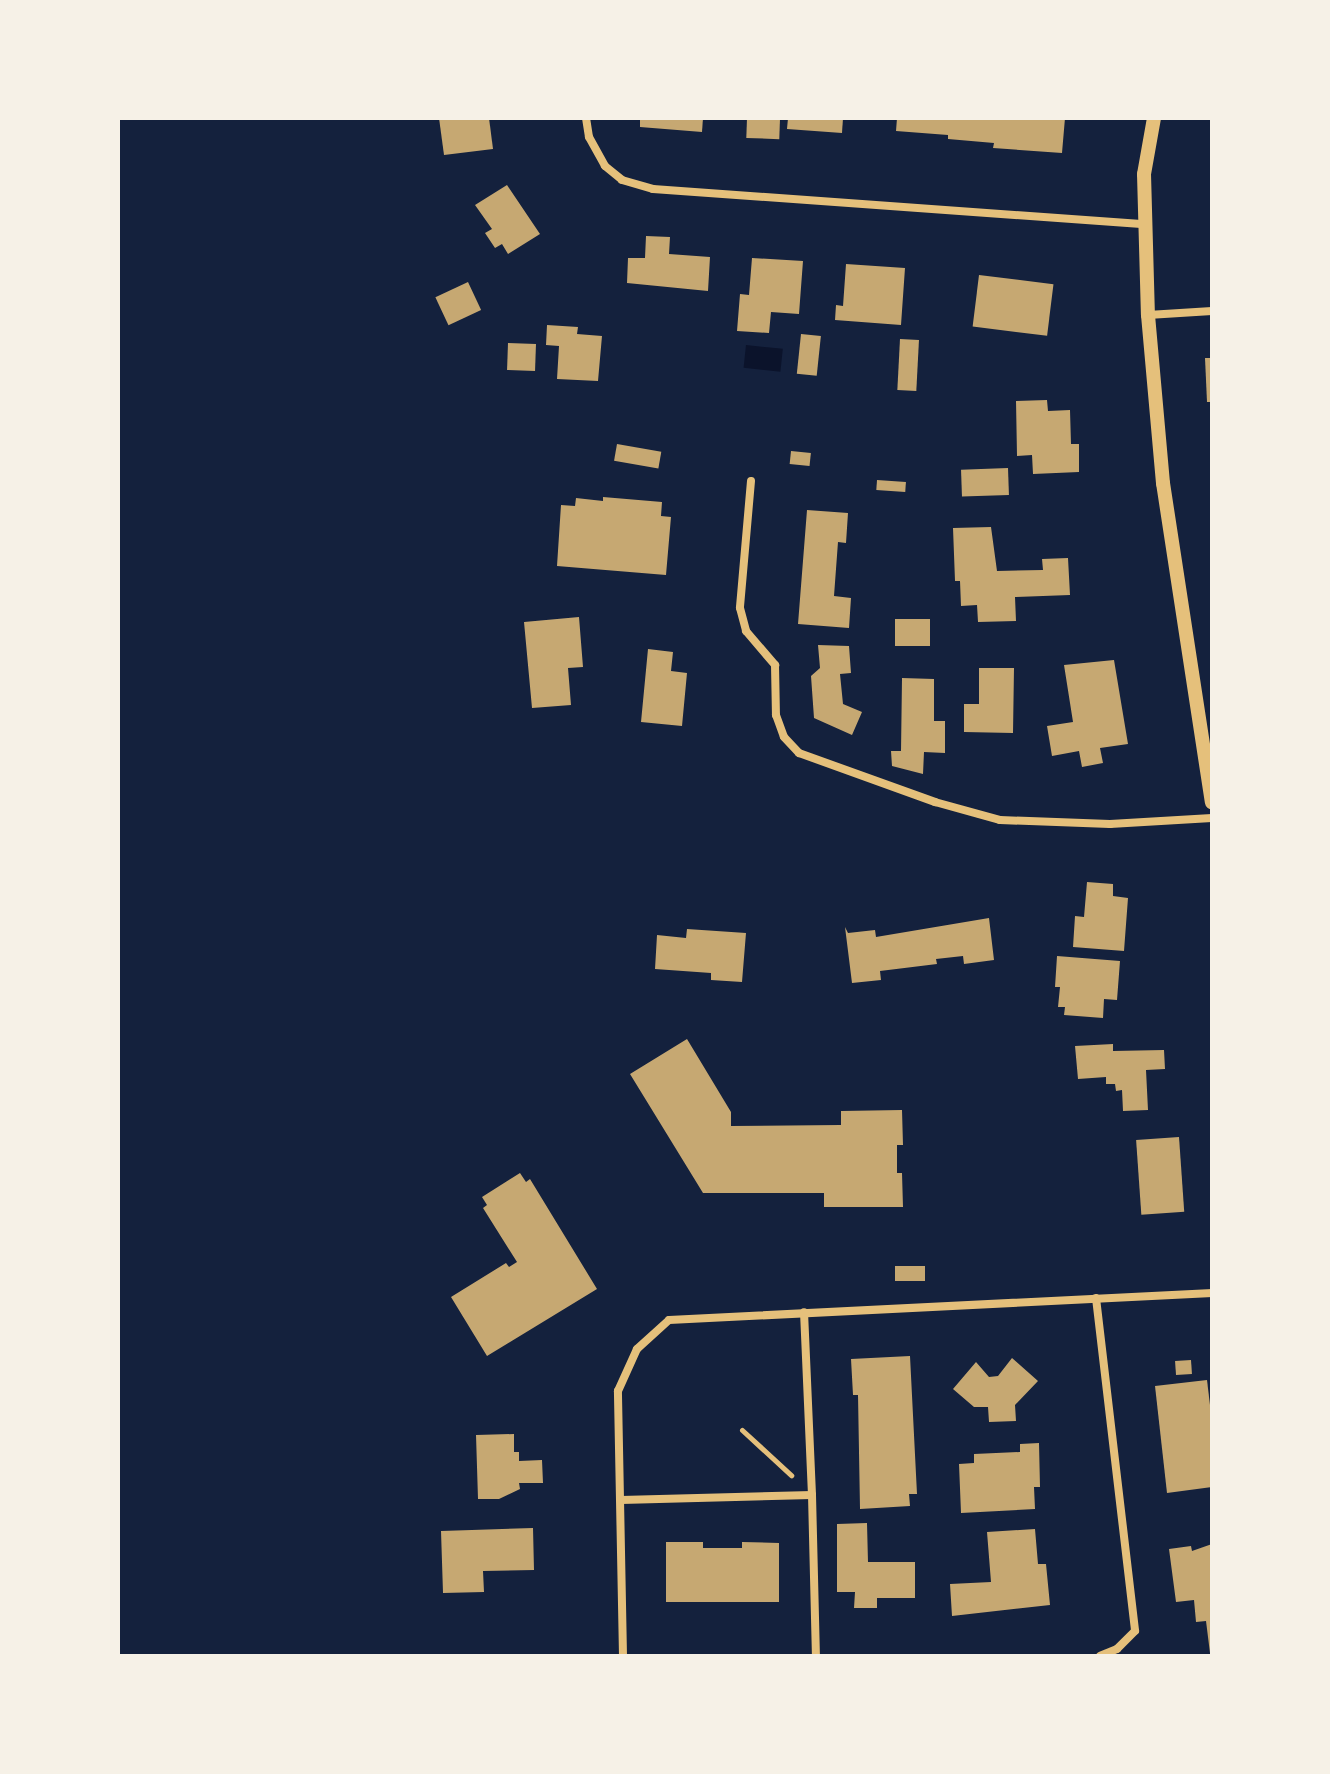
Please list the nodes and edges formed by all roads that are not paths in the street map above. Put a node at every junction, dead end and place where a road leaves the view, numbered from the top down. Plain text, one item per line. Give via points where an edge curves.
1 (586, 118) edge
2 (1154, 118) edge
3 (1145, 224) junction
4 (1212, 311) edge
5 (1148, 315) junction
6 (751, 481) dead end
7 (1212, 802) edge
8 (1212, 818) edge
9 (1212, 1293) edge
10 (1096, 1298) junction
11 (804, 1312) junction
12 (812, 1495) junction
13 (621, 1500) junction
14 (623, 1656) edge
15 (816, 1656) edge
16 (1100, 1656) edge

1 - 3 street via 589,137 605,166 622,180 653,189
2 - 3 street via 1144,174
3 - 5 street
4 - 5 street
5 - 7 street via 1163,483
6 - 8 street via 740,608 746,631 775,665 776,715 784,737 799,753 1000,820 1110,824
9 - 10 street
10 - 11 street
10 - 16 street via 1135,1631 1117,1649
11 - 12 street
11 - 13 street via 669,1320 637,1349 618,1391
12 - 13 street
12 - 15 street
13 - 14 street

